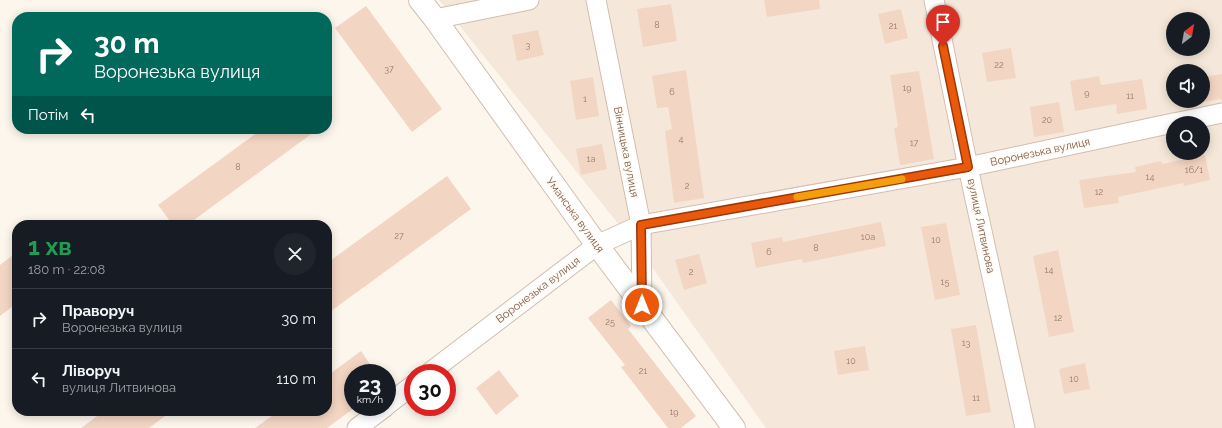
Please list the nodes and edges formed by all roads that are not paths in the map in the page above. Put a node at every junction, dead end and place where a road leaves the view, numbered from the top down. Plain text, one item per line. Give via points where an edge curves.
1 (420, 0) edge
2 (529, 0) edge
3 (596, 0) edge
4 (934, 0) edge
5 (435, 19) junction
6 (1222, 113) edge
7 (1207, 116) edge
8 (1166, 125) edge
9 (968, 167) junction
10 (641, 225) junction
11 (597, 246) junction
12 (642, 305) junction
13 (441, 364) edge
14 (404, 392) edge
15 (396, 398) edge
16 (373, 416) edge
17 (357, 428) edge
18 (734, 428) edge
19 (1025, 428) edge

1 - 5 street, Уманська вулиця
2 - 5 street
3 - 10 street, Вінницька вулиця
4 - 9 street, вулиця Литвинова
5 - 11 street, Уманська вулиця
6 - 7 street, Воронезька вулиця
8 - 9 street, Воронезька вулиця
9 - 10 street, Воронезька вулиця
9 - 19 street, вулиця Литвинова
10 - 11 street, Воронезька вулиця
10 - 12 street, Вінницька вулиця
11 - 12 street, Уманська вулиця
11 - 13 street, Воронезька вулиця
12 - 18 street, Уманська вулиця
14 - 15 street
16 - 17 street

